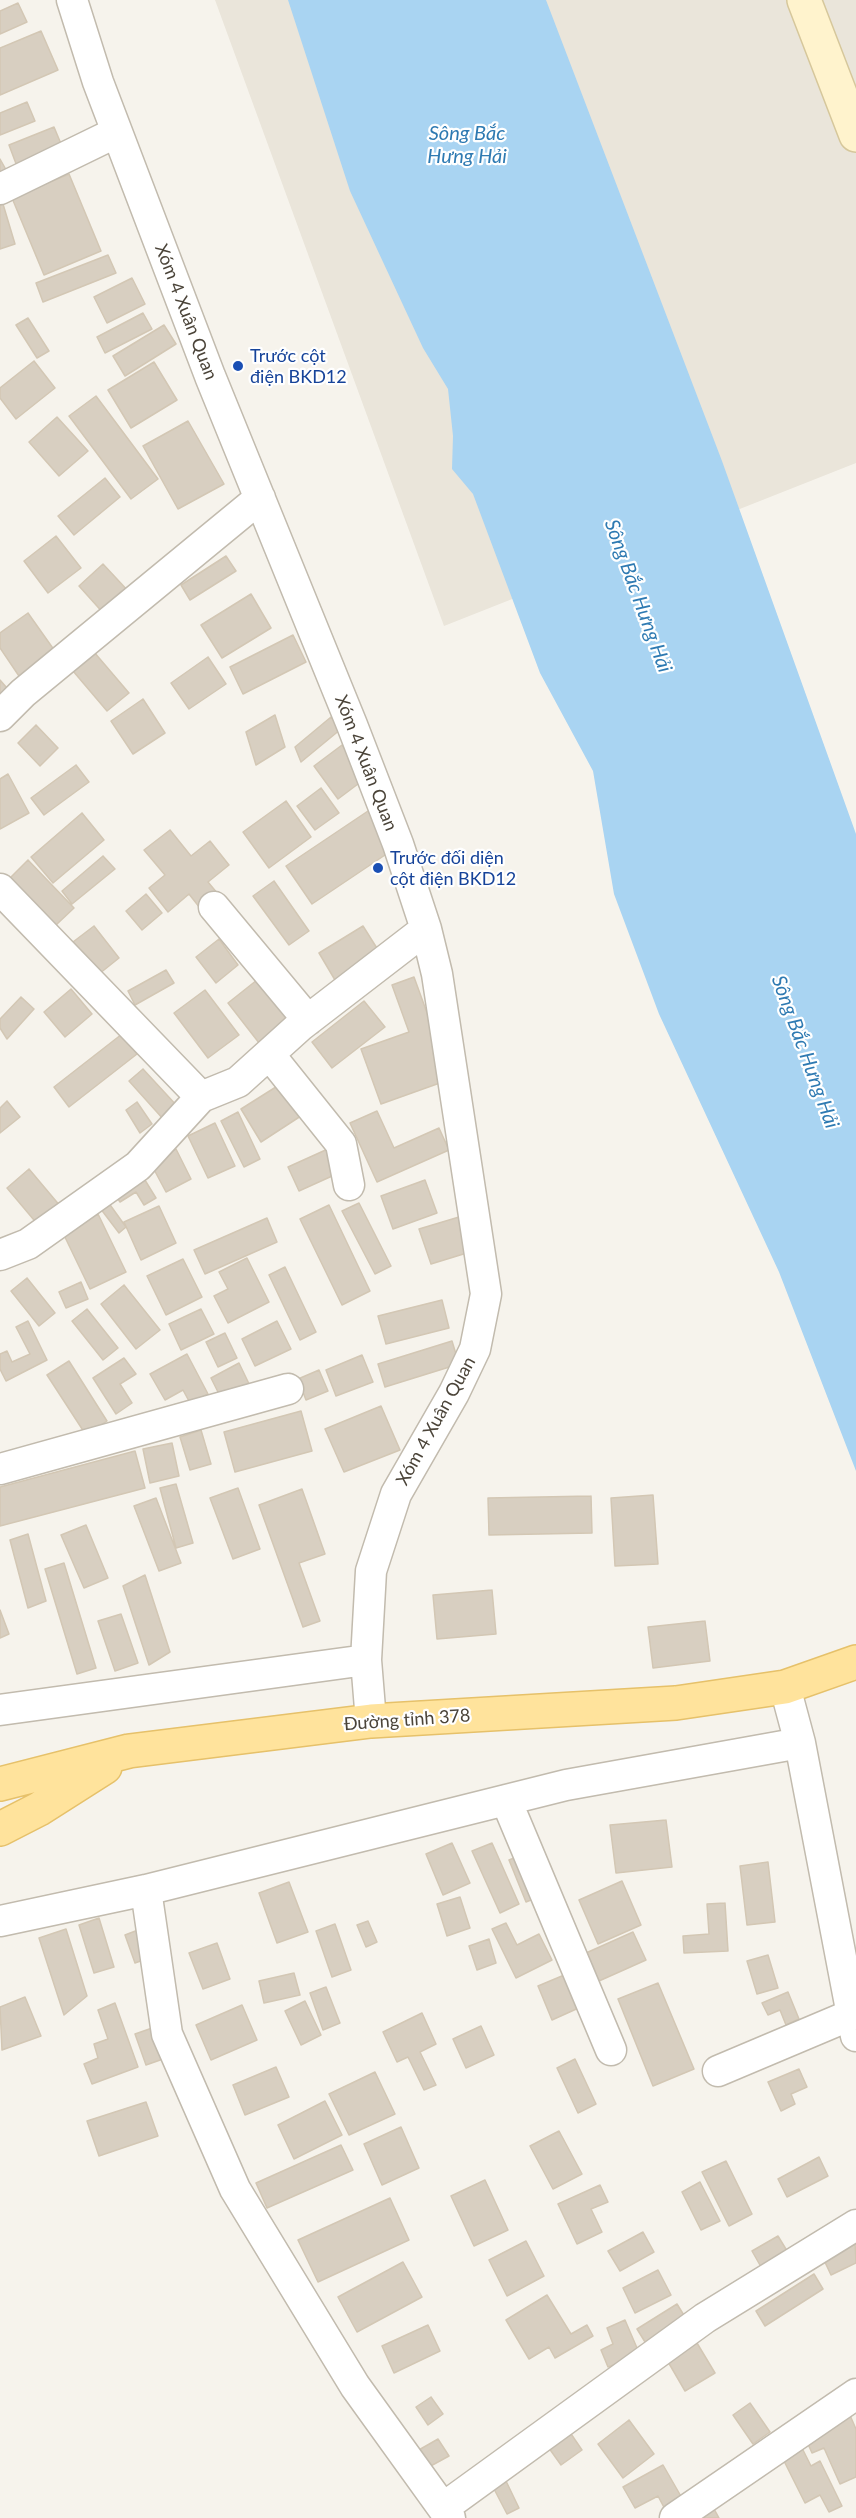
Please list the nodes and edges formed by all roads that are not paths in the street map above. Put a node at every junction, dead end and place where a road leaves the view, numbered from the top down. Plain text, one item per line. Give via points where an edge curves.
1 (72, 0) edge
2 (804, 0) edge
3 (117, 132) junction
4 (856, 135) edge
5 (0, 189) edge
6 (260, 498) junction
7 (0, 716) edge
8 (0, 889) edge
9 (214, 907) dead end
10 (426, 929) junction
11 (308, 1020) junction
12 (269, 1054) junction
13 (201, 1097) junction
14 (349, 1185) dead end
15 (0, 1255) edge
16 (288, 1389) dead end
17 (0, 1469) edge
18 (366, 1660) junction
19 (856, 1662) edge
20 (785, 1688) junction
21 (0, 1710) edge
22 (371, 1721) junction
23 (800, 1743) junction
24 (129, 1751) junction
25 (0, 1784) edge
26 (506, 1800) junction
27 (0, 1829) edge
28 (146, 1890) junction
29 (0, 1921) edge
30 (854, 2025) edge
31 (611, 2050) dead end
32 (718, 2071) dead end
33 (856, 2225) edge
34 (856, 2394) edge
35 (447, 2513) edge
36 (675, 2518) edge

1 - 3 street, Xóm 4 Xuân Quan
2 - 4 street
3 - 5 street
3 - 6 street, Xóm 4 Xuân Quan
6 - 7 street
6 - 10 street, Xóm 4 Xuân Quan via 398,844
8 - 13 street
9 - 11 street
10 - 11 street
10 - 18 street, Xóm 4 Xuân Quan via 437,974 486,1294 475,1349 396,1494 371,1571
11 - 12 street
12 - 13 street via 238,1082
12 - 14 street via 341,1144
13 - 15 street via 138,1166 28,1244
16 - 17 street
18 - 21 street
18 - 22 street, Xóm 4 Xuân Quan
19 - 20 main road, Đường tỉnh 378
20 - 22 main road, Đường tỉnh 378 via 676,1702
20 - 23 street
22 - 24 main road, Đường tỉnh 378
23 - 26 street via 566,1785
23 - 30 street
24 - 25 main road, Đường tỉnh 378
24 - 27 main road via 39,1809
26 - 28 street
26 - 31 street
28 - 29 street
28 - 35 street via 167,2034 235,2189 355,2386
30 - 32 street
33 - 35 street via 705,2318
34 - 36 street

